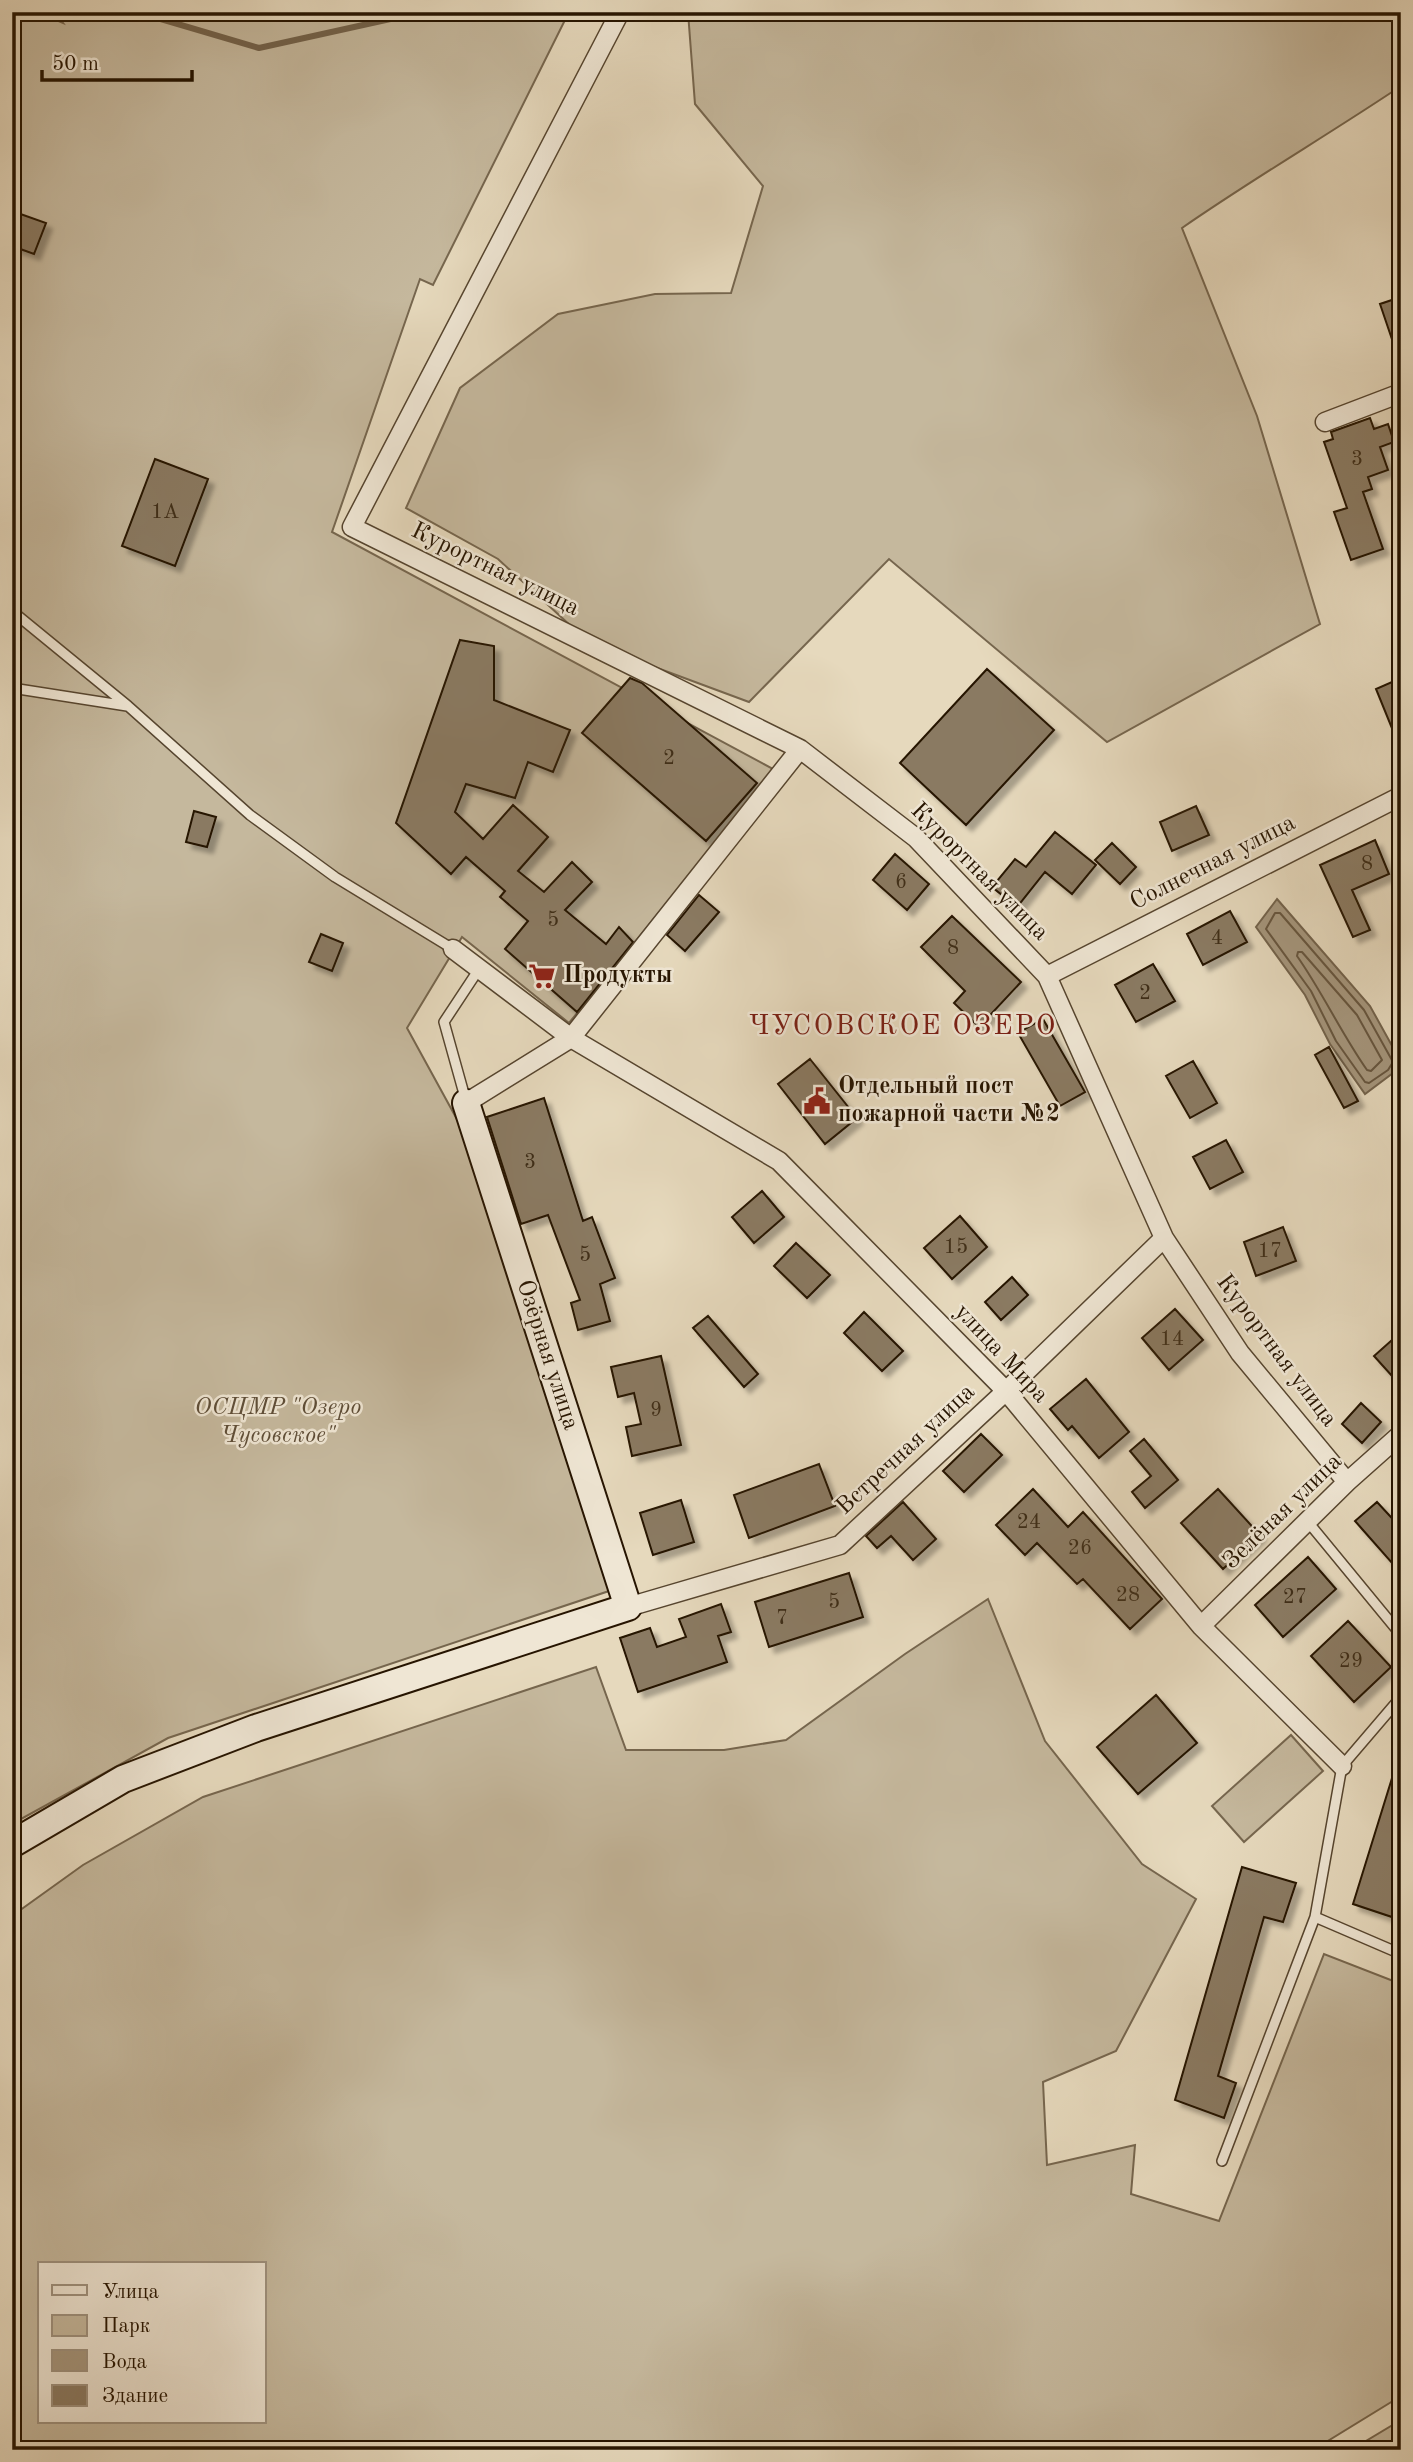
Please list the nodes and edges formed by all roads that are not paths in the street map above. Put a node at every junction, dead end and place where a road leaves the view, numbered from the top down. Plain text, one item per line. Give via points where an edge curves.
1 (620, 12) edge
2 (1401, 393) edge
3 (1325, 422) dead end
4 (12, 611) edge
5 (12, 688) edge
6 (128, 706) junction
7 (800, 750) junction
8 (1401, 796) edge
9 (453, 949) joint
10 (479, 969) junction
11 (1047, 976) junction
12 (571, 1038) junction
13 (466, 1103) junction
14 (1164, 1238) junction
15 (1006, 1391) junction
16 (1401, 1434) edge
17 (1347, 1482) junction
18 (1308, 1522) junction
19 (628, 1607) junction
20 (1201, 1626) junction
21 (1401, 1635) edge
22 (1401, 1697) edge
23 (1342, 1766) junction
24 (12, 1844) edge
25 (1315, 1917) junction
26 (1401, 1954) edge
27 (1222, 2161) dead end

1 - 7 street, Курортная улица via 352,527
2 - 3 street
4 - 6 lane
5 - 6 lane
6 - 9 lane via 250,815 335,877
7 - 11 street, Курортная улица via 916,838
7 - 12 street
8 - 11 street, Солнечная улица
9 - 10 street, улица Мира
10 - 12 street, улица Мира
10 - 13 lane via 444,1022
11 - 14 street, Курортная улица
12 - 13 street
12 - 15 street, улица Мира via 779,1161
13 - 19 street, Озёрная улица
14 - 15 street, Встречная улица
14 - 17 street, Курортная улица via 1240,1353
15 - 19 street, Встречная улица via 840,1545
15 - 20 street, улица Мира
16 - 17 street, Зелёная улица
17 - 18 street, Зелёная улица
18 - 20 street, Зелёная улица
18 - 21 lane
19 - 24 street via 244,1732 122,1779
20 - 23 street, улица Мира
22 - 23 lane
23 - 25 lane
25 - 26 lane
25 - 27 lane

